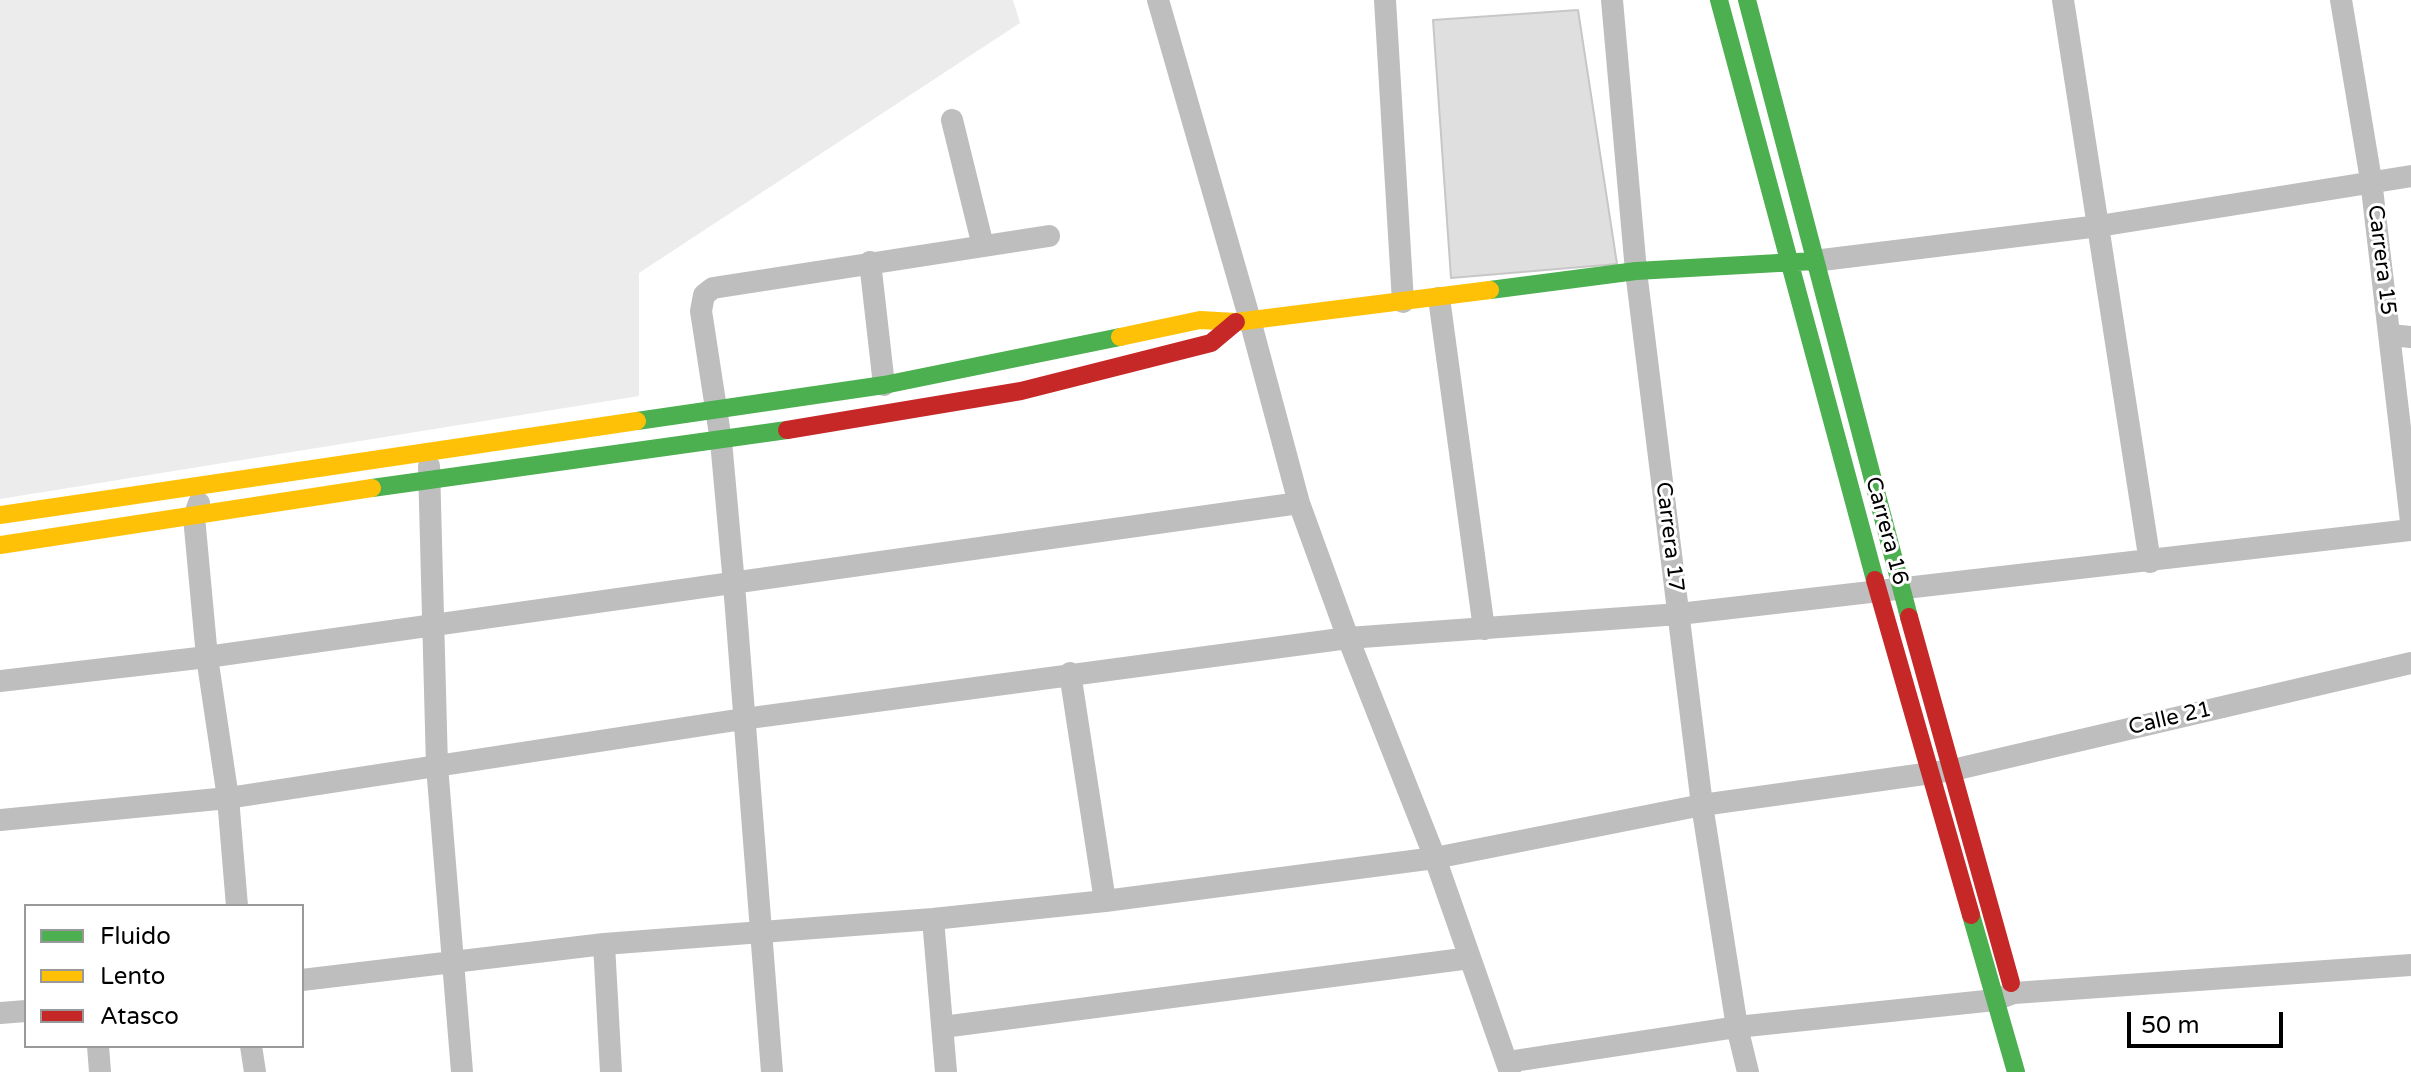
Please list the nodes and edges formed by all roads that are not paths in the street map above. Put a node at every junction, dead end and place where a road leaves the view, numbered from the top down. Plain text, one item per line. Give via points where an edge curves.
1 (1158, 0) edge
2 (1385, 0) edge
3 (1612, 0) edge
4 (1719, 0) edge
5 (1747, 0) edge
6 (2063, 0) edge
7 (2341, 0) edge
8 (952, 120) dead end
9 (2411, 176) edge
10 (2371, 180) junction
11 (2099, 226) junction
12 (1049, 236) dead end
13 (983, 246) junction
14 (870, 262) junction
15 (1803, 262) junction
16 (1636, 271) junction
17 (1439, 298) junction
18 (1403, 302) junction
19 (1243, 321) junction
20 (2401, 336) edge
21 (884, 385) junction
22 (714, 410) junction
23 (721, 441) junction
24 (427, 452) junction
25 (430, 479) junction
26 (206, 485) junction
27 (1299, 503) junction
28 (0, 515) edge
29 (194, 517) junction
30 (2411, 522) edge
31 (2411, 530) edge
32 (0, 545) edge
33 (2150, 562) junction
34 (734, 584) junction
35 (1901, 589) junction
36 (1878, 593) junction
37 (1679, 614) junction
38 (432, 624) junction
39 (1484, 629) junction
40 (1348, 638) junction
41 (207, 657) junction
42 (2411, 663) edge
43 (1070, 673) junction
44 (0, 681) edge
45 (743, 719) junction
46 (437, 766) junction
47 (1953, 770) junction
48 (1928, 774) junction
49 (228, 798) junction
50 (1702, 805) junction
51 (0, 820) edge
52 (1435, 858) junction
53 (1105, 901) junction
54 (237, 904) edge
55 (933, 919) junction
56 (761, 932) junction
57 (604, 944) junction
58 (1470, 958) junction
59 (455, 963) junction
60 (2411, 965) edge
61 (304, 980) edge
62 (2009, 1000) junction
63 (24, 1011) edge
64 (0, 1013) edge
65 (943, 1027) junction
66 (1737, 1027) junction
67 (98, 1048) edge
68 (251, 1048) edge
69 (1508, 1067) edge
70 (100, 1072) edge
71 (255, 1072) edge
72 (462, 1072) edge
73 (611, 1072) edge
74 (772, 1072) edge
75 (946, 1072) edge
76 (1748, 1072) edge
77 (2016, 1072) edge

1 - 19 street
2 - 18 street
3 - 16 street, Carrera 17
4 - 15 street, Carrera 16
5 - 15 street, Carrera 16
6 - 11 street
7 - 10 street, Carrera 15
8 - 13 street
9 - 10 street
10 - 11 street
10 - 20 street, Carrera 15
11 - 15 street
11 - 33 street
12 - 13 street
13 - 14 street
14 - 21 street
14 - 22 street via 713,288 704,295 701,311
15 - 16 street
15 - 35 street, Carrera 16
15 - 36 street, Carrera 16
16 - 17 street
16 - 37 street, Carrera 17
17 - 18 street
17 - 39 street
18 - 19 street
19 - 21 street via 1200,320
19 - 23 street via 1211,343 1021,391
19 - 27 street
20 - 30 street, Carrera 15
21 - 22 street
22 - 23 street
22 - 24 street
23 - 25 street
23 - 34 street
24 - 25 street
24 - 26 street
25 - 29 street
25 - 38 street
26 - 28 street
26 - 29 street
27 - 34 street
27 - 40 street
29 - 32 street
29 - 41 street
31 - 33 street
33 - 35 street
34 - 38 street
34 - 45 street
35 - 36 street
35 - 47 street, Carrera 16
36 - 37 street
36 - 48 street, Carrera 16
37 - 39 street
37 - 50 street, Carrera 17
38 - 41 street
38 - 46 street
39 - 40 street
40 - 43 street
40 - 52 street
41 - 44 street
41 - 49 street
42 - 47 street, Calle 21
43 - 45 street
43 - 53 street
45 - 46 street
45 - 56 street
46 - 49 street
46 - 59 street
47 - 48 street, Calle 21
47 - 62 street, Carrera 16
48 - 50 street, Calle 21
48 - 62 street, Carrera 16
49 - 51 street
49 - 54 street
50 - 52 street, Calle 21
50 - 66 street, Carrera 17
52 - 53 street, Calle 21
52 - 58 street
53 - 55 street, Calle 21
55 - 56 street, Calle 21
55 - 65 street
56 - 57 street, Calle 21
56 - 74 street
57 - 59 street, Calle 21
57 - 73 street
58 - 65 street
58 - 69 street
59 - 61 street, Calle 21
59 - 72 street
60 - 62 street
62 - 66 street
62 - 77 street, Carrera 16
63 - 64 street
65 - 75 street
66 - 69 street
66 - 76 street, Carrera 17
67 - 70 street
68 - 71 street

